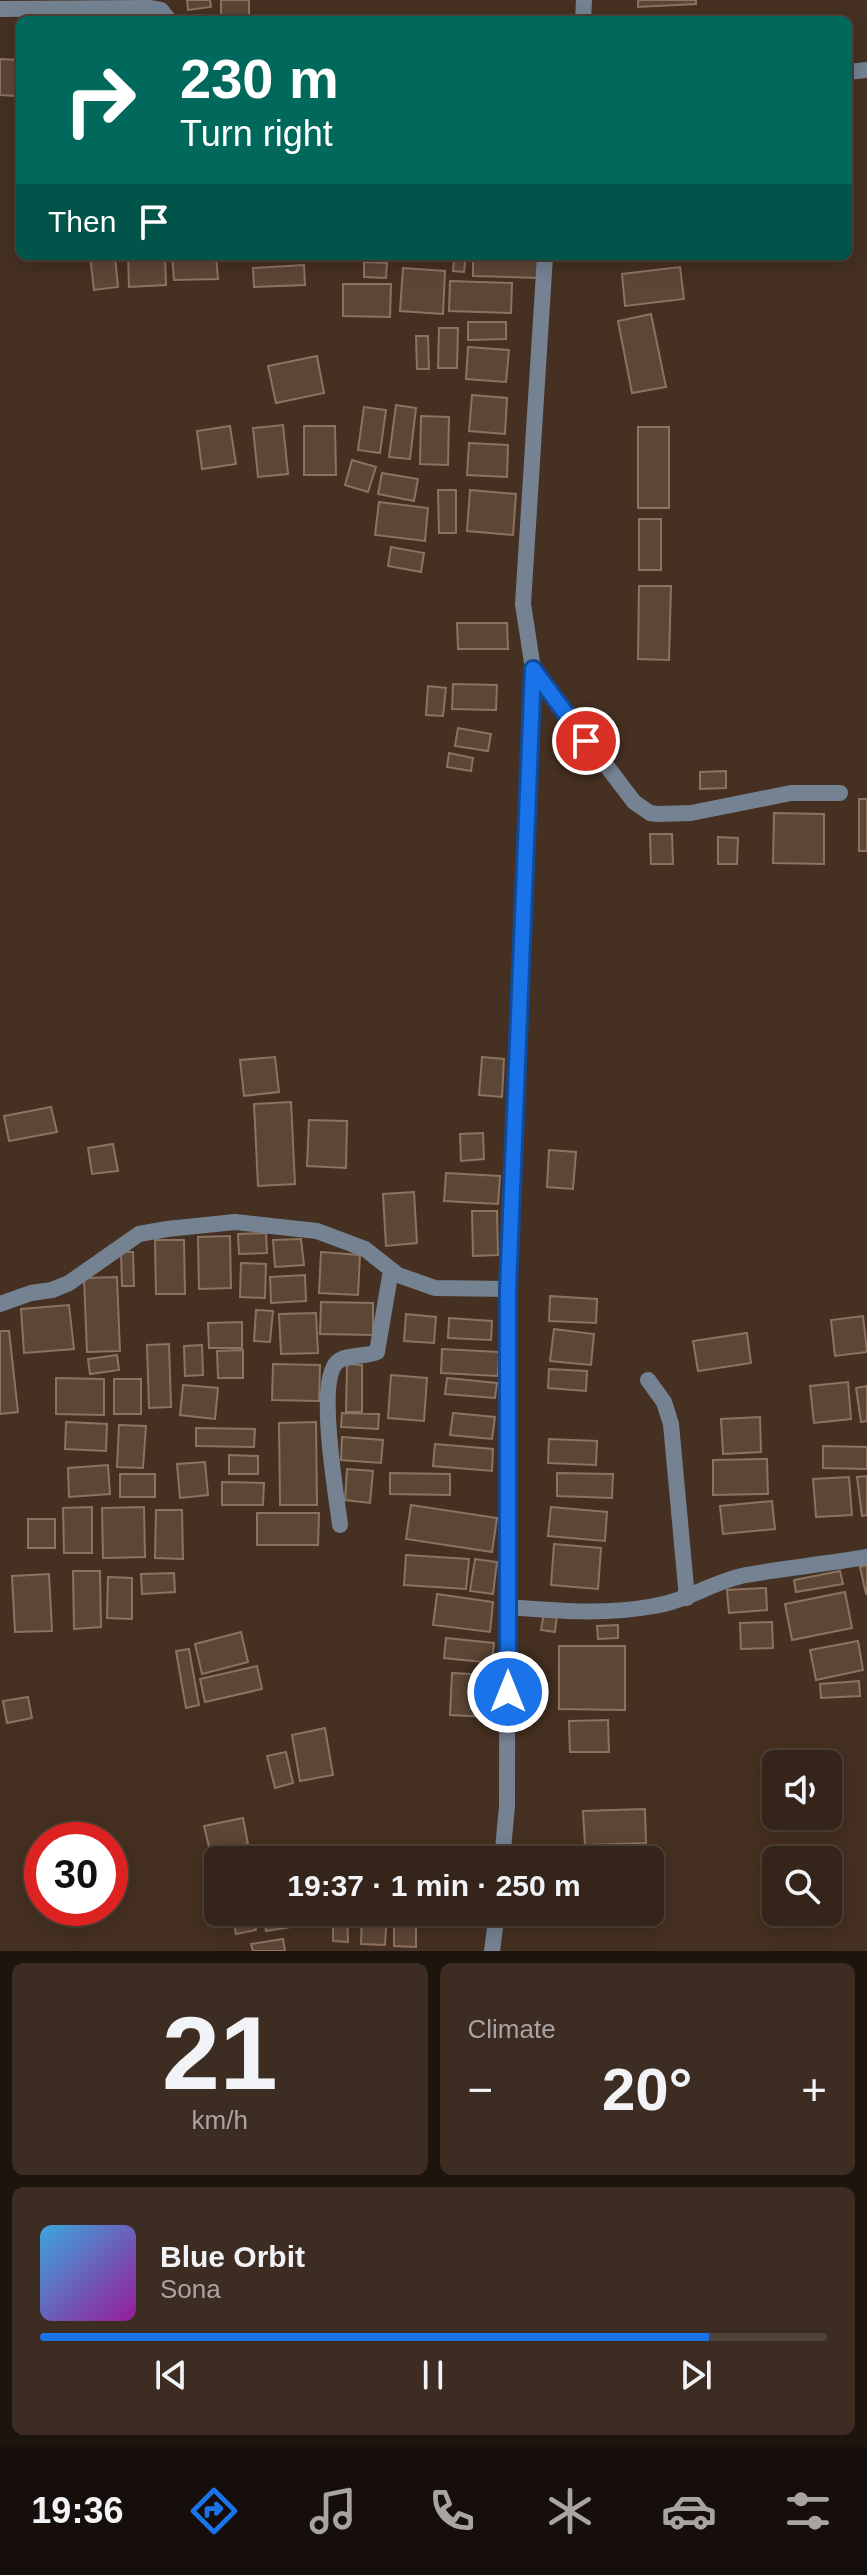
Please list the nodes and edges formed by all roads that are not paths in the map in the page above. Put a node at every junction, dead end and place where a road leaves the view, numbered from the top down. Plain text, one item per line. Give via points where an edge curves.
1 (85, 3) edge
2 (0, 9) edge
3 (166, 16) edge
4 (545, 260) edge
5 (533, 669) junction
6 (840, 793) dead end
7 (391, 1270) junction
8 (508, 1289) junction
9 (0, 1304) edge
10 (648, 1380) dead end
11 (340, 1525) dead end
12 (867, 1557) edge
13 (687, 1598) junction
14 (508, 1607) junction
15 (503, 1846) edge
16 (495, 1926) edge
17 (492, 1951) edge

1 - 2 street
1 - 3 street via 161,10
4 - 5 street via 523,604
5 - 6 street via 634,802 650,813 691,813 791,793
5 - 8 street
7 - 8 street via 435,1288
7 - 9 street via 365,1249 317,1231 235,1222 139,1234 69,1283
7 - 11 street via 377,1352 340,1359 328,1383
8 - 14 street
10 - 13 street via 664,1402 674,1444
12 - 13 street via 746,1575
13 - 14 street via 594,1612
14 - 15 street
16 - 17 street

